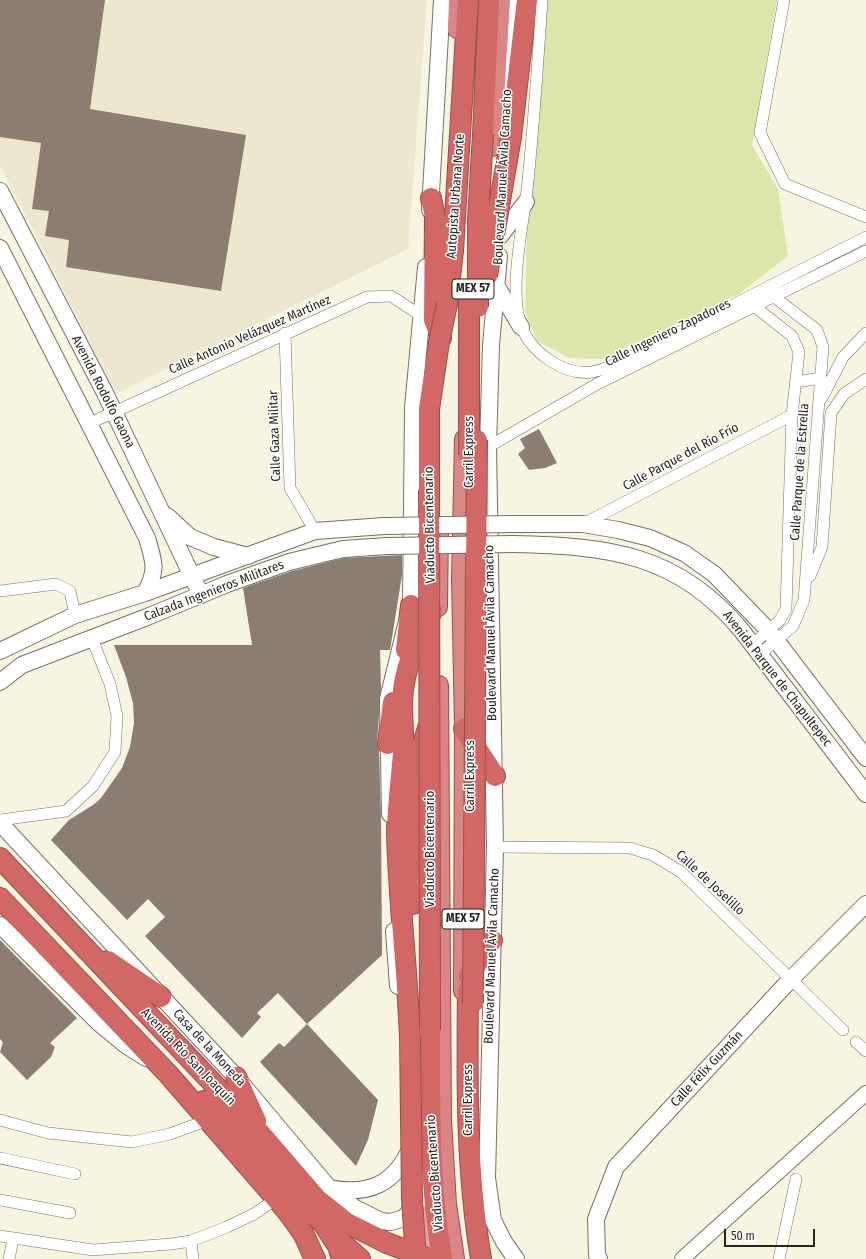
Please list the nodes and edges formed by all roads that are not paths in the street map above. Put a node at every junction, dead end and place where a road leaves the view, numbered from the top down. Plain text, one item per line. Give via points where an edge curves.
1 (442, 0) edge
2 (458, 0) edge
3 (468, 0) edge
4 (489, 0) edge
5 (501, 0) edge
6 (515, 0) edge
7 (527, 0) edge
8 (542, 0) edge
9 (784, 0) edge
10 (0, 191) edge
11 (431, 198) junction
12 (526, 202) junction
13 (866, 217) edge
14 (478, 220) junction
15 (455, 224) junction
16 (500, 236) junction
17 (866, 237) edge
18 (0, 248) edge
19 (866, 251) edge
20 (496, 285) junction
21 (469, 291) junction
22 (772, 291) junction
23 (751, 301) junction
24 (422, 317) junction
25 (521, 326) junction
26 (285, 333) junction
27 (478, 333) junction
28 (866, 334) edge
29 (441, 338) junction
30 (650, 352) junction
31 (821, 378) junction
32 (866, 379) edge
33 (796, 382) junction
34 (819, 404) junction
35 (114, 412) junction
36 (792, 414) junction
37 (88, 424) junction
38 (429, 438) joint
39 (482, 444) junction
40 (161, 511) junction
41 (583, 524) junction
42 (449, 525) joint
43 (618, 530) junction
44 (316, 531) junction
45 (513, 544) joint
46 (612, 552) junction
47 (248, 556) junction
48 (192, 576) junction
49 (806, 586) junction
50 (0, 591) edge
51 (145, 593) junction
52 (201, 595) junction
53 (438, 601) junction
54 (411, 605) junction
55 (75, 615) junction
56 (773, 636) junction
57 (92, 639) junction
58 (756, 649) junction
59 (0, 651) edge
60 (0, 682) edge
61 (439, 696) junction
62 (394, 700) junction
63 (464, 729) junction
64 (388, 744) junction
65 (866, 758) edge
66 (402, 766) junction
67 (494, 776) junction
68 (866, 794) edge
69 (0, 821) edge
70 (397, 833) junction
71 (495, 847) junction
72 (0, 858) edge
73 (413, 886) junction
74 (0, 898) edge
75 (866, 904) edge
76 (2, 929) edge
77 (75, 939) junction
78 (492, 940) junction
79 (790, 980) junction
80 (463, 986) junction
81 (161, 997) junction
82 (843, 1030) dead end
83 (856, 1042) dead end
84 (866, 1051) edge
85 (159, 1065) junction
86 (236, 1077) junction
87 (866, 1093) edge
88 (212, 1115) junction
89 (0, 1120) edge
90 (415, 1130) junction
91 (261, 1134) junction
92 (0, 1158) edge
93 (75, 1174) dead end
94 (796, 1179) dead end
95 (420, 1186) junction
96 (329, 1188) junction
97 (276, 1199) junction
98 (0, 1200) edge
99 (70, 1213) dead end
100 (425, 1214) junction
101 (310, 1221) junction
102 (0, 1236) edge
103 (13, 1239) junction
104 (190, 1241) junction
105 (347, 1257) edge
106 (684, 1258) edge
107 (9, 1259) edge
108 (193, 1259) edge
109 (315, 1259) edge
110 (324, 1259) edge
111 (416, 1259) edge
112 (428, 1259) edge
113 (432, 1259) edge
114 (442, 1259) edge
115 (455, 1259) edge
116 (475, 1259) edge
117 (481, 1259) edge
118 (485, 1259) edge
119 (516, 1259) edge
120 (599, 1259) edge
121 (779, 1259) edge

1 - 11 main road
2 - 29 highway, MEX 57
3 - 15 highway, Autopista Urbana Norte
4 - 14 highway, Autopista Urbana Norte, bridge
5 - 63 highway, Boulevard Manuel Ávila Camacho / MEX 57 via 491,159 468,325 465,382 461,578
6 - 16 main road, Boulevard Manuel Ávila Camacho via 505,125
7 - 27 highway, bridge via 511,137
8 - 12 street
9 - 13 street via 760,133 785,184
10 - 35 main road, Avenida Rodolfo Gaona
11 - 24 main road
11 - 29 highway via 434,217 434,320
12 - 16 main road
12 - 25 street via 516,289
14 - 21 highway, Carril Express, bridge
14 - 27 highway, Autopista Urbana Norte, bridge
15 - 21 highway, Carril Express via 469,261
15 - 38 highway, Autopista Urbana Norte, bridge via 451,280 432,380
16 - 20 main road, Boulevard Manuel Ávila Camacho
17 - 22 street, Calle Ingeniero Zapadores
18 - 37 main road, Avenida Rodolfo Gaona
19 - 22 street, Calle Ingeniero Zapadores
20 - 25 main road
20 - 39 main road, Boulevard Manuel Ávila Camacho
21 - 117 highway, Carril Express, bridge via 470,729 467,1133 473,1211
22 - 23 street, Calle Ingeniero Zapadores
22 - 31 street, Calle Parque de la Estrella via 816,330 823,347
23 - 30 street, Calle Ingeniero Zapadores
23 - 33 street, Calle Parque de la Estrella via 792,336 799,352
24 - 26 street, Calle Antonio Velázquez Martínez via 391,296 367,297
24 - 54 main road via 413,408
25 - 30 street, Calle Ingeniero Zapadores via 531,343 544,356 568,369 591,372
26 - 35 street, Calle Antonio Velázquez Martínez
26 - 44 street, Calle Gaza Militar via 290,488
27 - 39 highway, Autopista Urbana Norte
28 - 34 street via 844,356
29 - 53 highway, MEX 57 via 437,444 440,579
30 - 39 street, Calle Ingeniero Zapadores via 597,384
31 - 33 street
31 - 34 street, Calle Parque de la Estrella
32 - 49 street via 844,394 831,413 822,547
33 - 36 street, Calle Parque de la Estrella
34 - 49 street, Calle Parque de la Estrella
35 - 37 street, Calle Antonio Velázquez Martínez
35 - 40 main road, Avenida Rodolfo Gaona
36 - 41 street, Calle Parque del Río Frío
36 - 56 street, Calle Parque de la Estrella via 786,608
37 - 51 main road, Avenida Rodolfo Gaona via 147,538 154,563 152,581
38 - 114 highway, Viaducto Bicentenario, bridge via 430,1125
39 - 67 main road, Boulevard Manuel Ávila Camacho
39 - 118 highway, bridge via 471,1109 475,1190
40 - 47 main road via 190,537 214,547
40 - 48 main road, Avenida Rodolfo Gaona
41 - 42 main road, Avenida Parque de Chapultepec, bridge
41 - 43 main road, Avenida Parque de Chapultepec
42 - 44 main road, Calzada Ingenieros Militares, bridge
43 - 46 main road
43 - 56 main road, Avenida Parque de Chapultepec via 650,538 684,553 714,574
44 - 47 main road, Calzada Ingenieros Militares
45 - 46 main road, Avenida Parque de Chapultepec via 568,546
45 - 52 main road, Calzada Ingenieros Militares, bridge via 343,549 289,562
46 - 58 main road, Avenida Parque de Chapultepec via 648,562 679,577 719,606
47 - 48 main road, Calzada Ingenieros Militares
48 - 51 main road, Calzada Ingenieros Militares
48 - 52 main road, Avenida Rodolfo Gaona
49 - 56 street, Calle Parque de la Estrella via 793,626
50 - 55 street via 56,584 70,591
51 - 55 main road, Calzada Ingenieros Militares
52 - 57 main road, Calzada Ingenieros Militares
53 - 61 highway, MEX 57
53 - 66 highway via 414,645 404,682
54 - 62 highway via 408,644
54 - 64 main road via 388,699
55 - 59 main road, Calzada Ingenieros Militares
56 - 58 street, Calle Parque de la Estrella
56 - 65 main road, Avenida Parque de Chapultepec
57 - 60 main road, Calzada Ingenieros Militares via 22,665
57 - 69 street via 110,684 117,716 115,752 93,786 66,811
58 - 68 main road, Avenida Parque de Chapultepec
61 - 73 highway via 417,763
61 - 115 highway, MEX 57 via 443,1155
62 - 64 highway
62 - 70 highway via 398,736 393,787
63 - 67 highway
63 - 80 highway, Boulevard Manuel Ávila Camacho / MEX 57
64 - 90 main road via 395,959
66 - 70 highway via 398,787
66 - 73 highway
67 - 71 main road, Boulevard Manuel Ávila Camacho
69 - 81 main road, Casa de la Moneda
70 - 111 highway, bridge via 408,985 412,1200
71 - 78 main road, Boulevard Manuel Ávila Camacho
71 - 79 street, Calle de Joselillo via 619,847 653,854 681,872
72 - 77 highway, Avenida Río San Joaquín
73 - 90 highway
74 - 85 highway, Avenida Río San Joaquín
75 - 79 main road, Calle Félix Guzmán
76 - 85 main road via 113,1035
77 - 81 highway
77 - 91 highway, Avenida Río San Joaquín
78 - 80 highway
78 - 119 main road, Boulevard Manuel Ávila Camacho via 487,1178 493,1220
79 - 82 street, Calle de Joselillo
79 - 120 main road, Calle Félix Guzmán via 616,1167 596,1219
80 - 116 highway, Boulevard Manuel Ávila Camacho / MEX 57 via 462,1134 467,1202
81 - 86 main road, Casa de la Moneda
83 - 84 street
85 - 88 highway, Avenida Río San Joaquín
86 - 91 highway
86 - 96 main road, Casa de la Moneda
87 - 106 street
88 - 89 street via 170,1134 132,1142 48,1133
88 - 97 highway
88 - 101 highway
88 - 105 highway via 242,1133 332,1235
90 - 95 main road
90 - 96 main road via 404,1162 391,1177 380,1184 358,1191 346,1192
91 - 112 highway, Avenida Río San Joaquín, bridge via 317,1199 347,1223 387,1243
92 - 93 street
94 - 121 street
95 - 96 main road, Casa de la Moneda via 418,1199 410,1212 404,1218 391,1222 377,1220 355,1208
95 - 100 main road
97 - 104 street via 254,1214
97 - 109 highway via 304,1233
98 - 99 street
100 - 111 main road
100 - 113 main road
101 - 105 highway
101 - 110 highway
102 - 103 street
103 - 104 street via 93,1250
103 - 107 street
104 - 108 street

